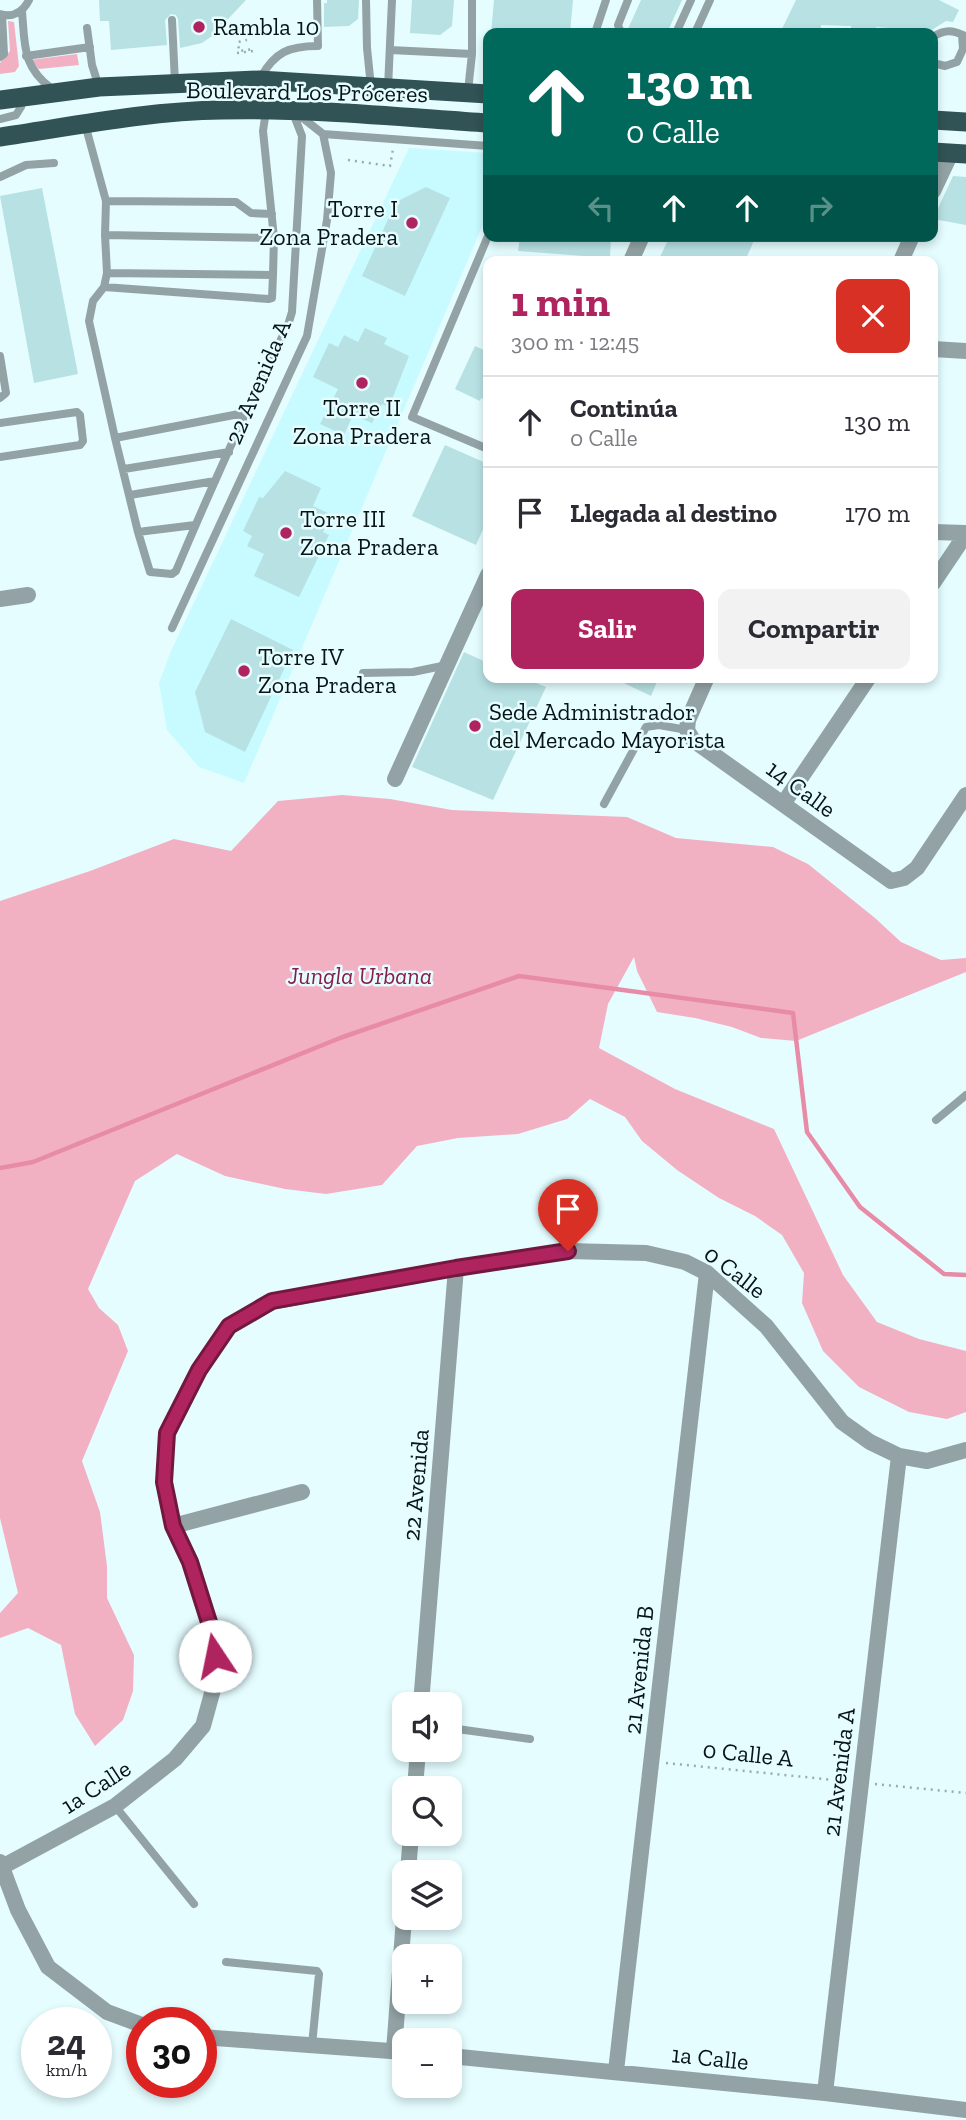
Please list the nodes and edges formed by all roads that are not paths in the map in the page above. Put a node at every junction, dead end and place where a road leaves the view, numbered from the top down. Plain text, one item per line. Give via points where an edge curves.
1 (29, 0) edge
2 (317, 0) edge
3 (366, 0) edge
4 (391, 0) edge
5 (472, 0) edge
6 (606, 0) edge
7 (628, 0) edge
8 (691, 0) edge
9 (710, 0) edge
10 (22, 11) junction
11 (1, 14) edge
12 (172, 20) dead end
13 (87, 28) dead end
14 (597, 28) edge
15 (619, 28) edge
16 (678, 28) edge
17 (697, 28) edge
18 (938, 34) edge
19 (964, 36) edge
20 (90, 47) junction
21 (390, 50) junction
22 (472, 54) junction
23 (26, 55) junction
24 (0, 57) edge
25 (963, 60) edge
26 (938, 64) edge
27 (259, 80) junction
28 (175, 83) junction
29 (99, 87) junction
30 (380, 87) junction
31 (481, 91) edge
32 (56, 92) junction
33 (0, 100) edge
34 (21, 107) dead end
35 (266, 111) junction
36 (293, 111) junction
37 (938, 120) edge
38 (966, 122) edge
39 (483, 123) edge
40 (85, 124) junction
41 (1, 133) edge
42 (323, 134) junction
43 (483, 146) edge
44 (954, 156) edge
45 (54, 163) dead end
46 (0, 177) edge
47 (938, 183) edge
48 (106, 201) junction
49 (272, 214) junction
50 (105, 234) junction
51 (274, 238) junction
52 (485, 242) edge
53 (107, 272) junction
54 (273, 275) junction
55 (104, 287) junction
56 (938, 349) edge
57 (966, 351) edge
58 (0, 356) edge
59 (0, 398) edge
60 (244, 413) junction
61 (0, 423) edge
62 (115, 438) junction
63 (483, 447) edge
64 (229, 452) junction
65 (0, 457) edge
66 (124, 469) junction
67 (215, 481) junction
68 (130, 495) junction
69 (195, 525) junction
70 (138, 532) junction
71 (938, 532) edge
72 (966, 534) edge
73 (938, 576) edge
74 (483, 589) edge
75 (28, 595) dead end
76 (0, 599) edge
77 (172, 628) dead end
78 (447, 665) junction
79 (363, 673) dead end
80 (704, 683) edge
81 (865, 683) edge
82 (687, 730) junction
83 (395, 779) dead end
84 (966, 794) edge
85 (604, 804) dead end
86 (783, 804) junction
87 (966, 1095) edge
88 (936, 1120) dead end
89 (456, 1268) junction
90 (707, 1273) junction
91 (966, 1450) edge
92 (899, 1456) junction
93 (302, 1492) dead end
94 (173, 1526) junction
95 (422, 1692) edge
96 (462, 1730) edge
97 (530, 1739) dead end
98 (116, 1806) junction
99 (1, 1866) edge
100 (194, 1904) dead end
101 (404, 1930) edge
102 (226, 1962) dead end
103 (126, 2019) edge
104 (400, 2028) edge
105 (217, 2038) edge
106 (312, 2045) junction
107 (392, 2051) edge
108 (462, 2057) edge
109 (616, 2071) junction
110 (825, 2093) junction
111 (966, 2110) edge
112 (920, 2112) edge

1 - 10 lane
2 - 27 lane via 318,46 285,51
3 - 30 lane via 367,48
4 - 21 lane
5 - 22 lane
6 - 14 lane
7 - 15 lane
8 - 16 lane
9 - 17 lane
10 - 11 lane
10 - 23 lane
11 - 24 lane via 4,54
12 - 28 lane
13 - 20 lane
18 - 19 lane via 953,31
19 - 25 lane
20 - 23 lane
20 - 29 lane
21 - 22 lane
21 - 30 lane
22 - 31 lane
23 - 32 lane via 40,80
25 - 26 lane
27 - 28 highway, Boulevard Los Próceres
27 - 30 highway, Boulevard Los Próceres
28 - 29 highway, Boulevard Los Próceres
29 - 32 highway, Boulevard Los Próceres
30 - 31 highway, Boulevard Los Próceres
32 - 33 highway, Boulevard Los Próceres
34 - 41 lane
35 - 36 highway, Boulevard Los Próceres
35 - 40 highway, Boulevard Los Próceres via 177,113
35 - 49 lane via 263,131
36 - 39 highway, Boulevard Los Próceres
36 - 42 lane
36 - 60 lane via 302,136 292,312
37 - 38 highway
40 - 41 highway, Boulevard Los Próceres
40 - 48 lane
42 - 43 lane
42 - 77 lane, 22 Avenida A via 331,173 307,336
44 - 47 street
45 - 46 lane via 26,165
48 - 49 lane via 236,202 251,214
48 - 50 lane
49 - 51 lane
50 - 51 lane
50 - 53 lane
51 - 54 lane
52 - 63 lane via 412,417
53 - 54 lane
53 - 55 lane
54 - 55 lane via 269,299
55 - 62 lane via 93,301 89,321
56 - 57 street
58 - 59 lane via 6,393
60 - 62 lane
60 - 64 lane
61 - 65 lane via 77,412 83,441
62 - 66 lane
64 - 66 lane
64 - 67 lane
66 - 68 lane
67 - 68 lane
67 - 69 lane
68 - 70 lane
69 - 70 lane
69 - 70 lane via 172,574 150,572
71 - 72 street
72 - 73 street
74 - 78 street
75 - 76 street
78 - 79 lane via 413,672
78 - 83 street
80 - 82 street
81 - 86 street
82 - 85 lane via 646,727
82 - 86 street, 14 Calle via 693,740
84 - 86 street, 14 Calle via 917,868 891,881
87 - 88 lane
89 - 90 street, 0 Calle via 568,1251 609,1251 646,1252
89 - 94 street, 0 Calle via 272,1301 229,1326 199,1370 167,1433 164,1482
89 - 95 street, 22 Avenida
90 - 92 street, 0 Calle via 766,1325 842,1422
90 - 109 street, 21 Avenida B
91 - 92 street, 0 Calle via 927,1461
92 - 110 street, 21 Avenida A
93 - 94 street
94 - 98 street, 1a Calle via 190,1562 214,1638 217,1675 203,1726 175,1759
96 - 97 lane
98 - 99 street, 1a Calle
98 - 100 lane
99 - 103 street via 48,1967 107,2012
101 - 104 street
102 - 106 lane via 317,1971
105 - 106 street
106 - 107 street
108 - 109 street, 1a Calle
109 - 110 street, 1a Calle
110 - 112 street, 1a Calle
111 - 112 street, 1a Calle

